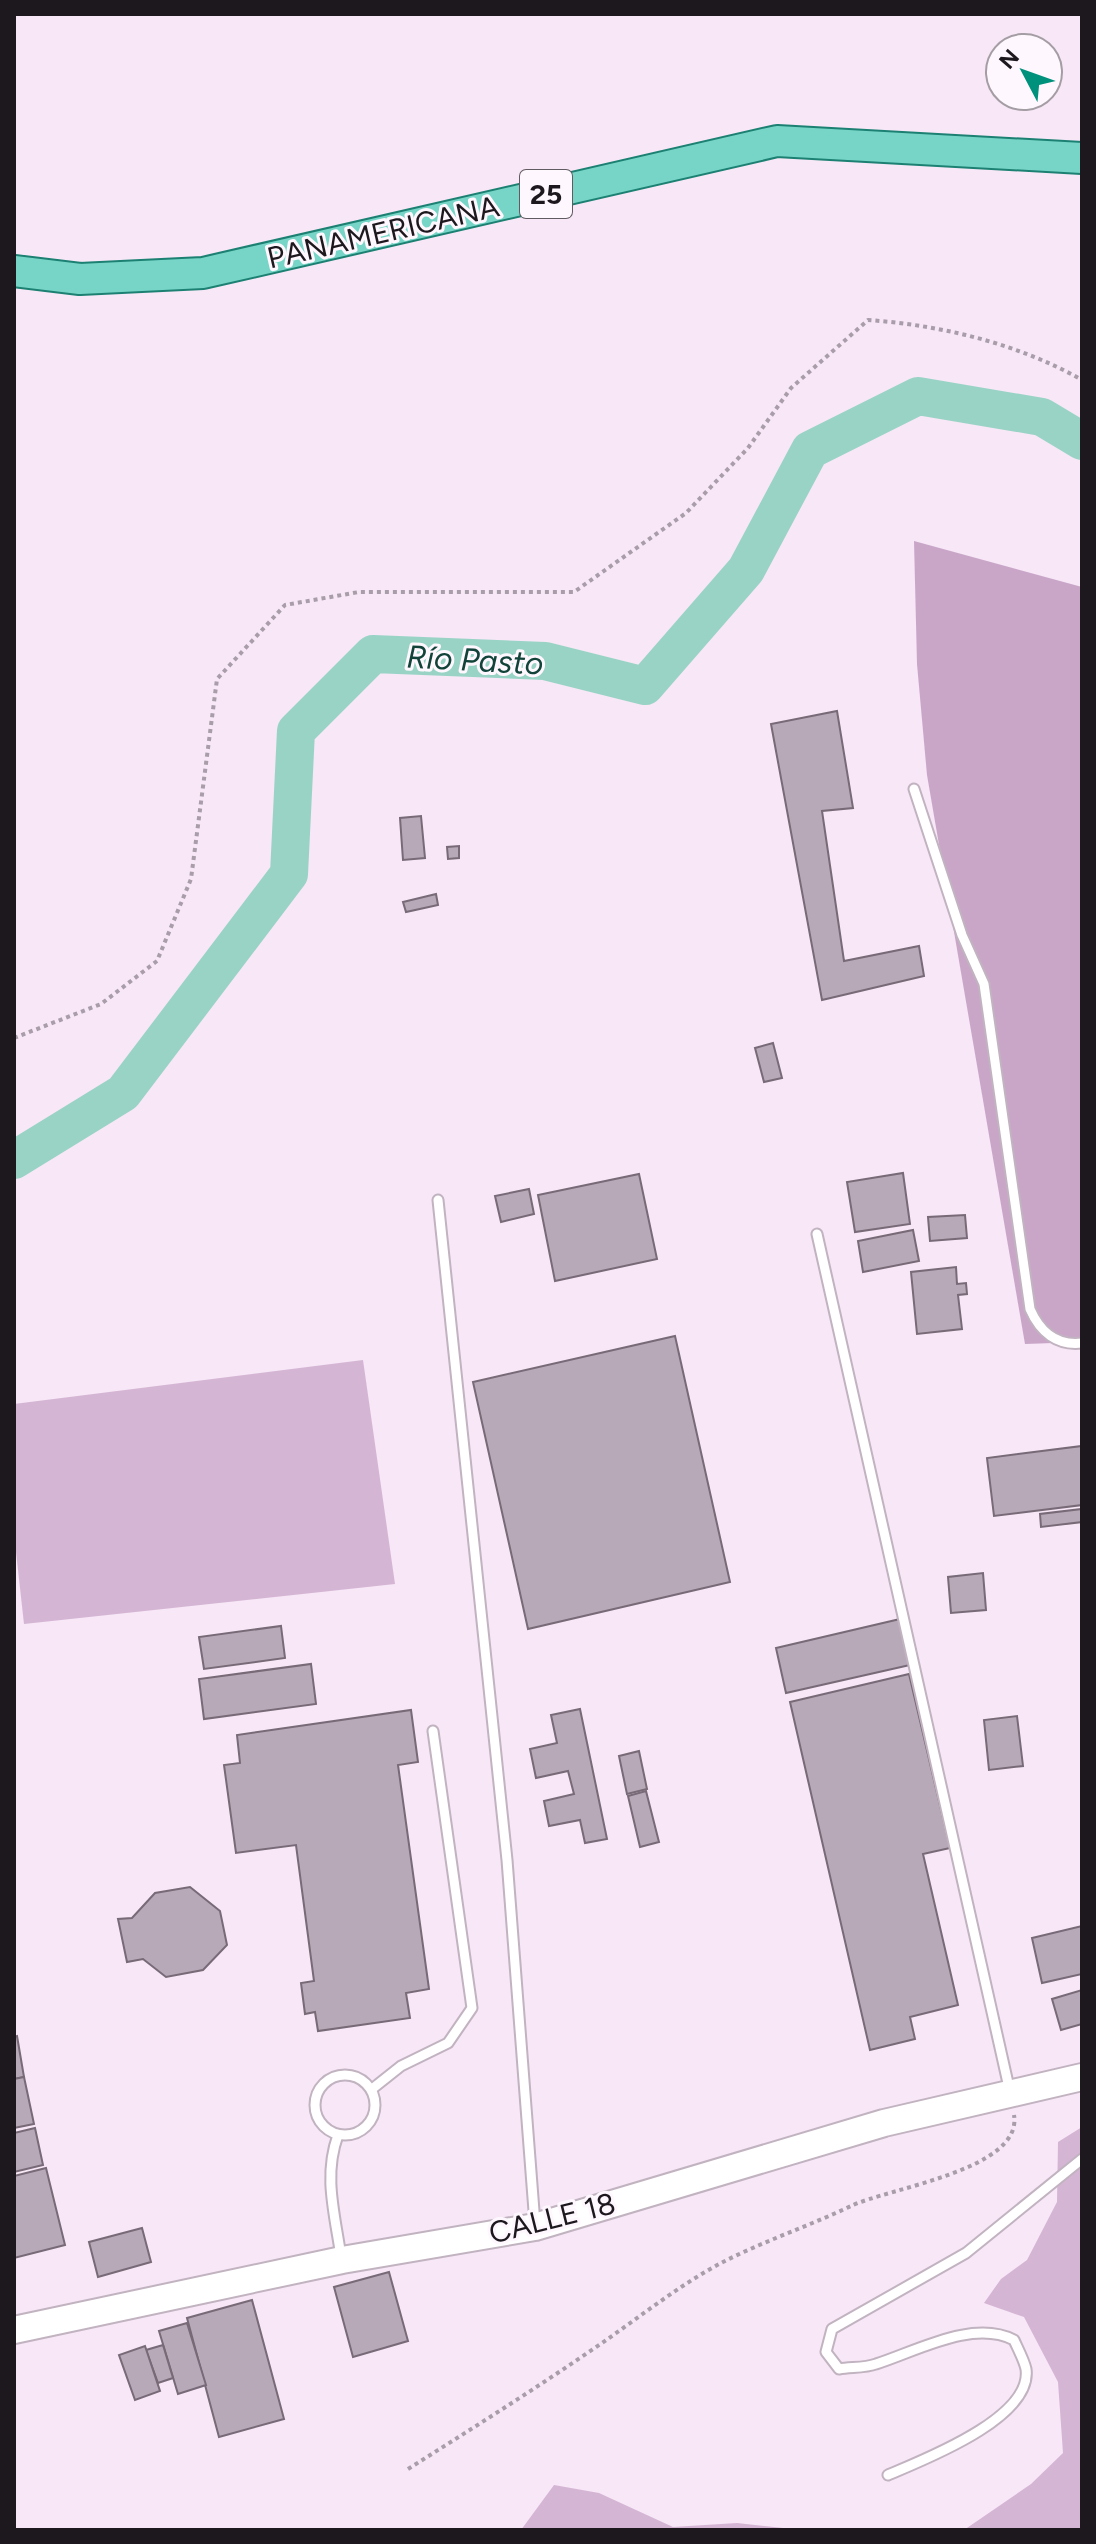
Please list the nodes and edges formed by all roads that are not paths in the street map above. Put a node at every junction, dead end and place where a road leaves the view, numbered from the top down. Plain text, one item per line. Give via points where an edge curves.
1 (1082, 158) edge
2 (14, 271) edge
3 (914, 789) dead end
4 (438, 1200) dead end
5 (817, 1234) dead end
6 (1082, 1343) edge
7 (433, 1731) dead end
8 (1082, 2077) edge
9 (372, 2089) junction
10 (1010, 2092) junction
11 (338, 2135) junction
12 (1082, 2159) edge
13 (535, 2227) junction
14 (342, 2260) junction
15 (14, 2330) edge
16 (888, 2475) dead end

1 - 2 main road, PANAMERICANA / 25 via 777,141 203,273 80,279
3 - 6 lane via 962,935 984,984 1030,1309 1054,1339 1067,1345
4 - 13 lane via 507,1860
5 - 10 lane
7 - 9 lane via 472,2008 448,2043 401,2066
8 - 10 main road, CALLE 18
9 - 11 lane via 375,2112 361,2131
9 - 11 lane via 353,2074 329,2078 315,2097 319,2121
10 - 13 main road, CALLE 18 via 884,2123
11 - 14 lane via 329,2175
12 - 16 lane via 966,2253 832,2329 826,2352 839,2369 873,2365 987,2331 1014,2340 1026,2370 1018,2399 963,2442
13 - 14 main road, CALLE 18
14 - 15 main road, CALLE 18

